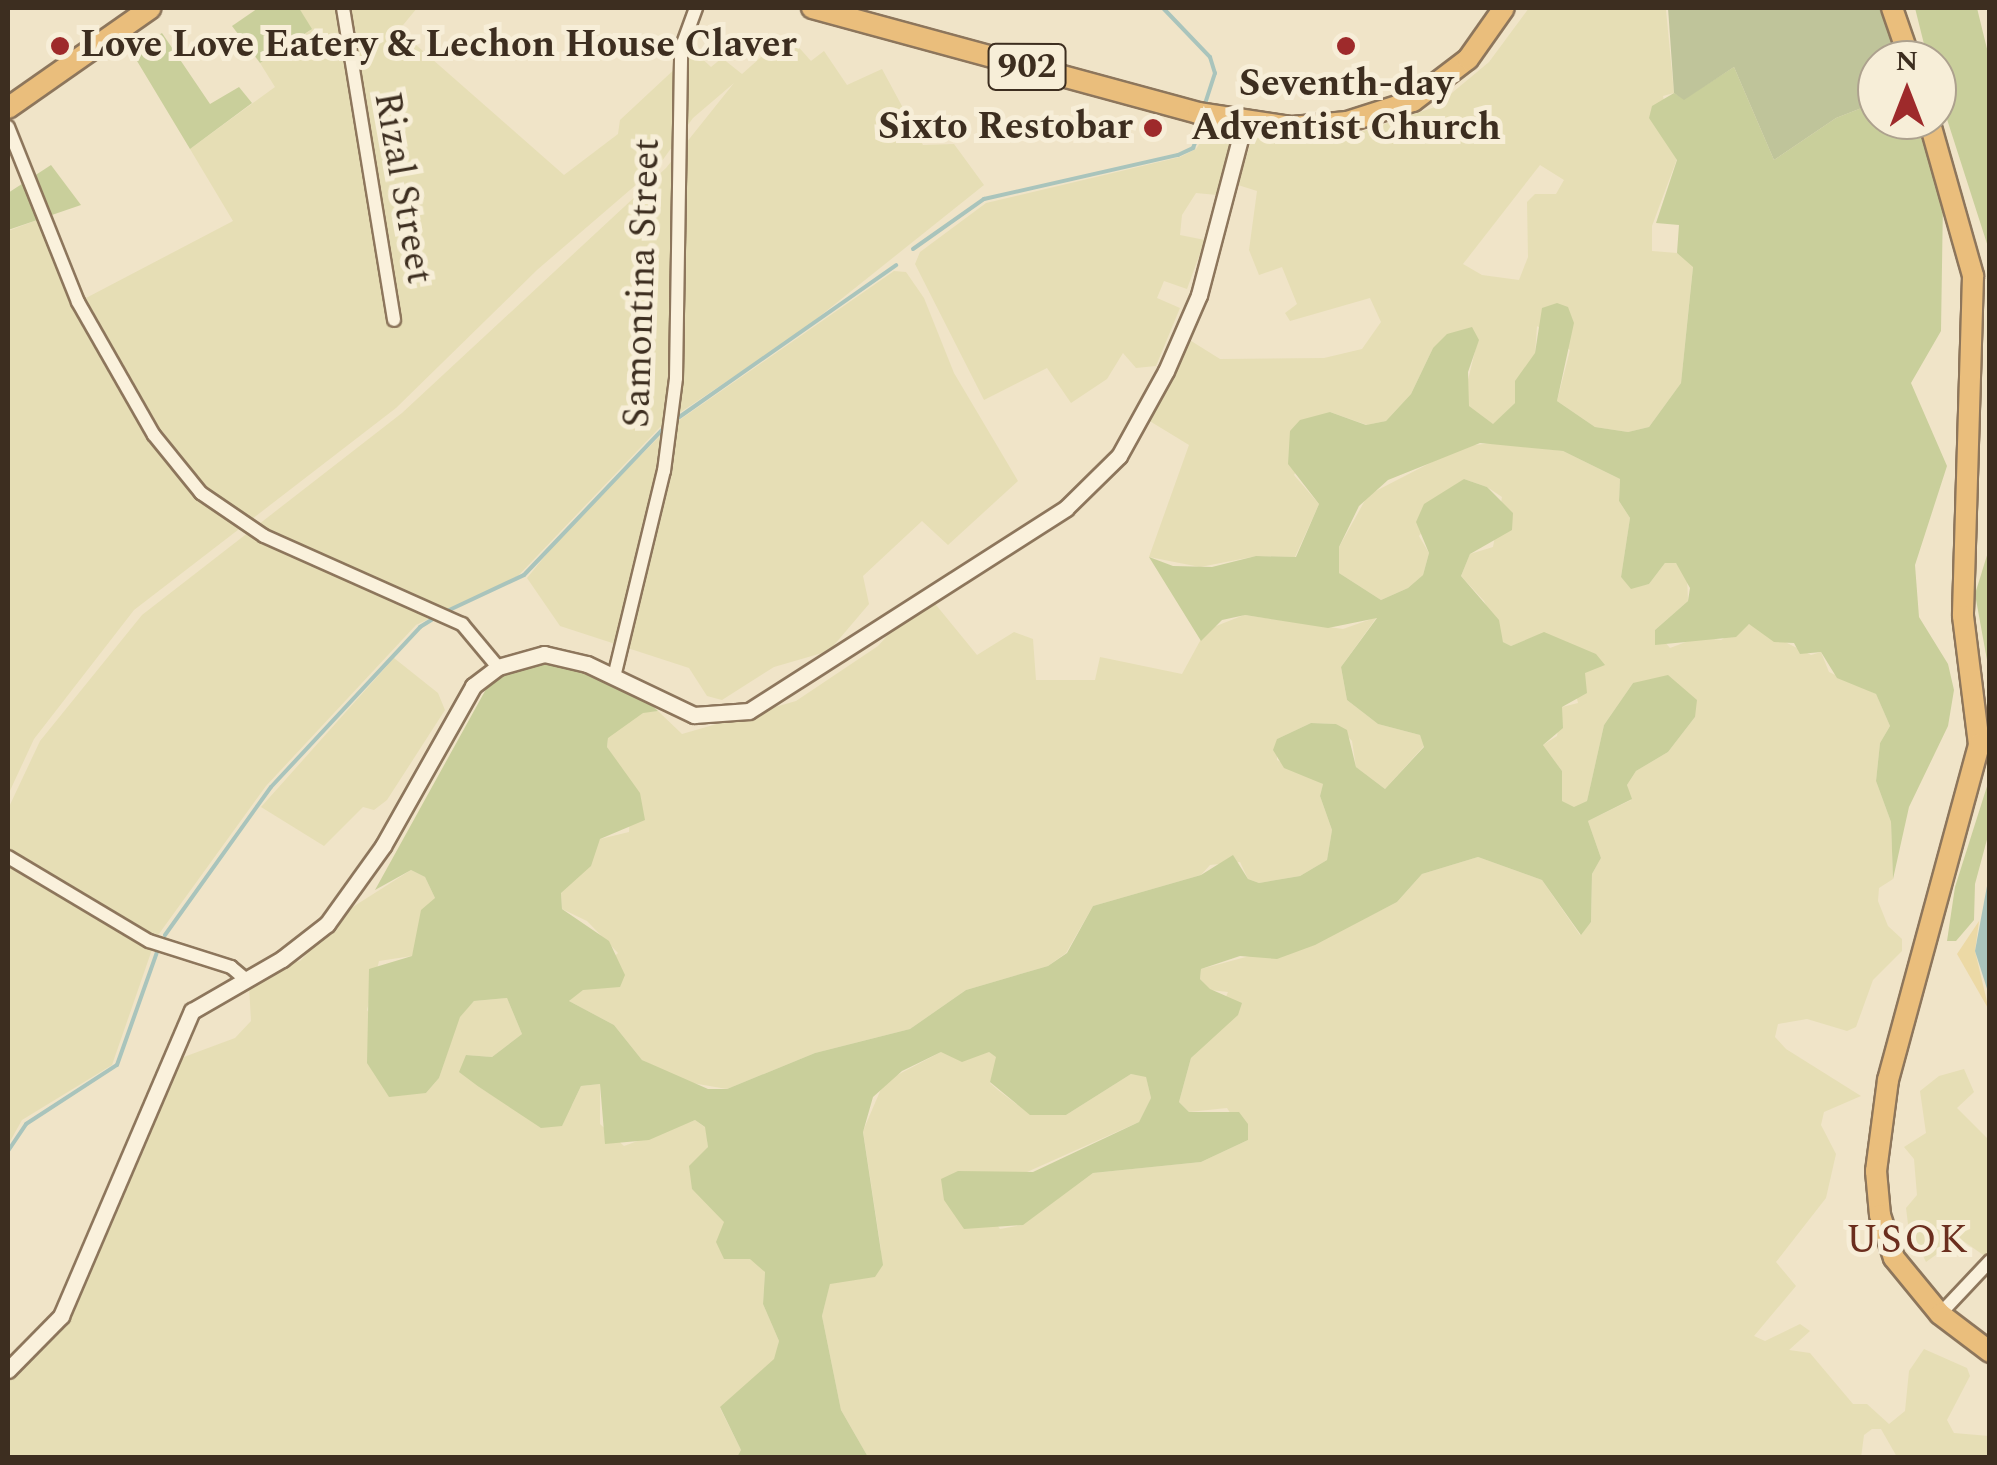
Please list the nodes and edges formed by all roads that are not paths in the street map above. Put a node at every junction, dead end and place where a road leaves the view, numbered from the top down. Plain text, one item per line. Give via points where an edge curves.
1 (152, 8) edge
2 (344, 8) edge
3 (696, 8) edge
4 (812, 8) edge
5 (1504, 8) edge
6 (1892, 8) edge
7 (1903, 40) edge
8 (8, 108) edge
9 (1244, 123) junction
10 (8, 126) edge
11 (1934, 140) edge
12 (394, 320) dead end
13 (498, 667) junction
14 (614, 677) junction
15 (8, 857) edge
16 (243, 977) junction
17 (1990, 1261) edge
18 (1940, 1314) junction
19 (1990, 1352) edge
20 (8, 1370) edge

1 - 8 highway
2 - 12 street, Rizal Street
3 - 14 street, Samontina Street via 680,49 676,378 664,470
4 - 9 highway, 902
5 - 9 highway, 902 via 1468,59 1413,101 1347,122
6 - 7 highway
9 - 14 street via 1193,312 1144,417 1098,482 1023,538 748,711 694,715
10 - 13 street via 78,302 154,436 201,493 264,536 462,624
11 - 18 highway via 1973,276 1963,645 1979,744 1888,1080 1876,1171 1880,1216 1894,1258
13 - 14 street via 544,654
13 - 16 street via 462,704 382,846 327,924 282,959
15 - 16 street via 149,941 231,967
16 - 20 street via 209,995 186,1020 61,1316
17 - 18 street
18 - 19 highway

